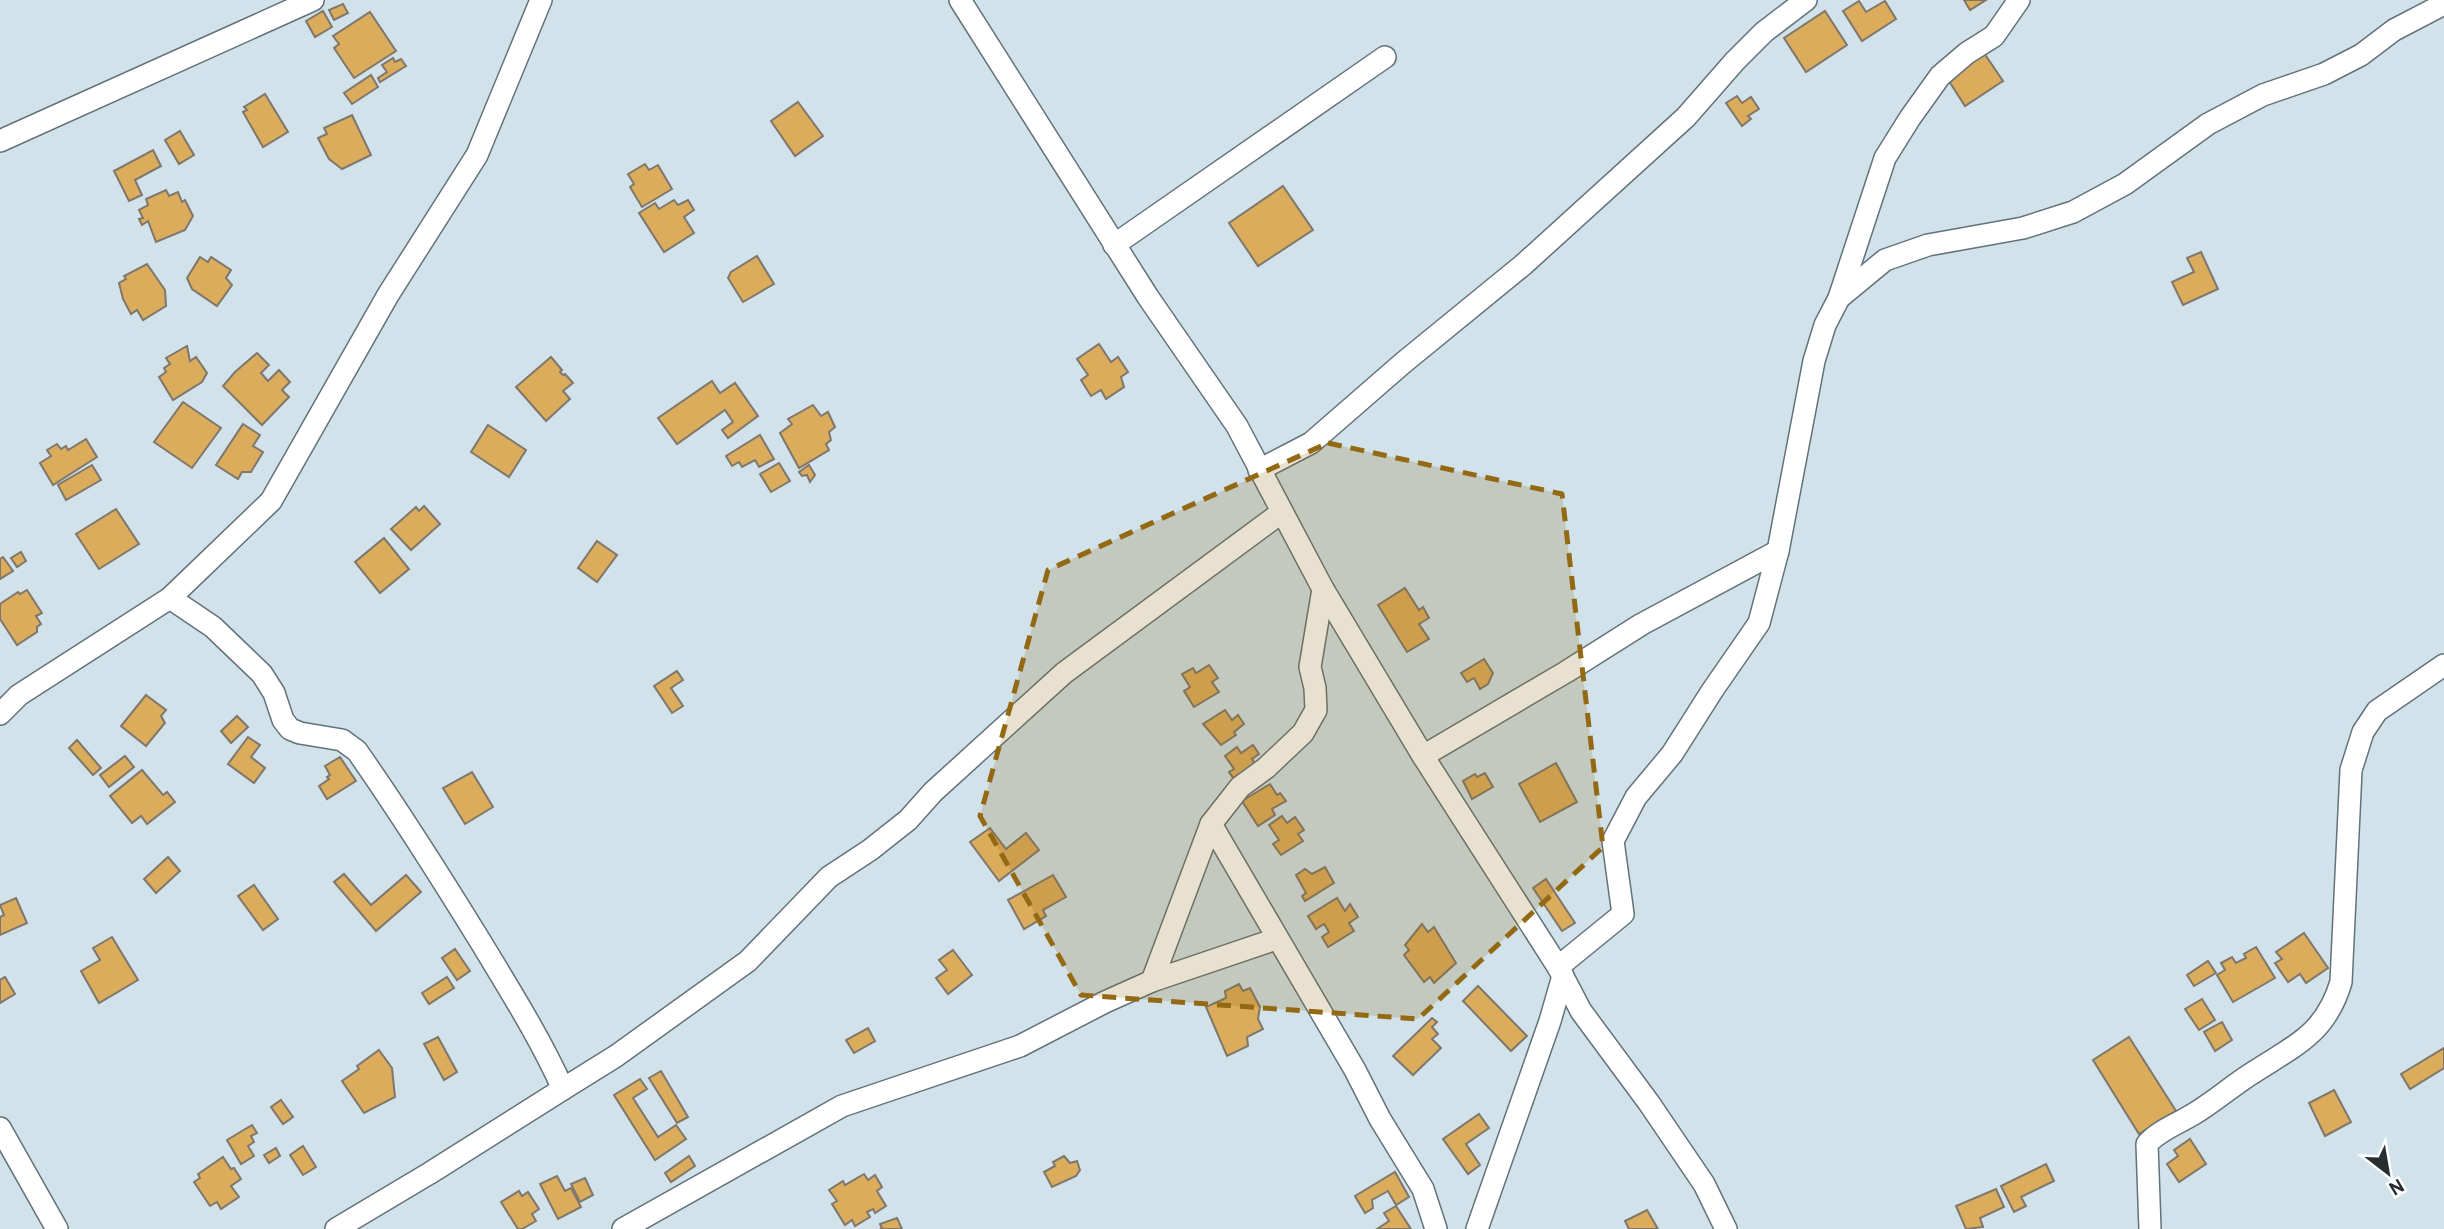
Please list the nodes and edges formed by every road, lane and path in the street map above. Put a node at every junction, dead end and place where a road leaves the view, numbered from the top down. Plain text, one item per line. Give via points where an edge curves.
1 (313, 0) edge
2 (960, 0) edge
3 (1806, 0) edge
4 (2019, 0) edge
5 (535, 4) edge
6 (2444, 4) edge
7 (1385, 57) dead end
8 (0, 141) edge
9 (1114, 245) junction
10 (1839, 298) junction
11 (1259, 470) junction
12 (1282, 512) junction
13 (1778, 551) junction
14 (1323, 589) junction
15 (170, 598) junction
16 (2444, 664) edge
17 (0, 714) edge
18 (1423, 756) junction
19 (1211, 824) junction
20 (1276, 939) junction
21 (1560, 971) junction
22 (1153, 981) junction
23 (564, 1089) junction
24 (0, 1128) edge
25 (57, 1229) edge
26 (336, 1229) edge
27 (623, 1229) edge
28 (1436, 1229) edge
29 (1477, 1229) edge
30 (1726, 1229) edge
31 (2150, 1229) edge

1 - 8 street
2 - 9 street
3 - 11 street via 1764,32 1686,117 1523,265 1311,443
4 - 10 street via 1994,36 1940,76 1885,158
5 - 15 street via 477,155 388,295 271,501
6 - 10 street via 2324,74 2263,94 2208,124 2124,184 2073,212 1885,260
7 - 9 street
9 - 11 street via 1237,425
10 - 13 street via 1814,361
11 - 12 street
12 - 14 street
12 - 23 street via 1064,673 908,820 828,877 748,961
13 - 18 street via 1642,624
13 - 21 street via 1759,624 1672,754 1636,797 1613,841 1623,914
14 - 18 street
14 - 19 street via 1310,667 1316,710 1304,733 1240,787
15 - 17 street via 19,695
15 - 23 street via 213,627 262,674 290,729 342,740 357,751 522,1009
16 - 31 street via 2376,711 2363,732 2351,770 2342,982 2335,1004 2324,1021 2291,1050 2147,1144
18 - 21 street
19 - 20 street
19 - 22 street
20 - 22 street
20 - 28 street via 1423,1189
21 - 29 street via 1550,1021
21 - 30 street via 1581,1011 1704,1184
22 - 27 street via 1020,1046 842,1106
23 - 26 street
24 - 25 street

